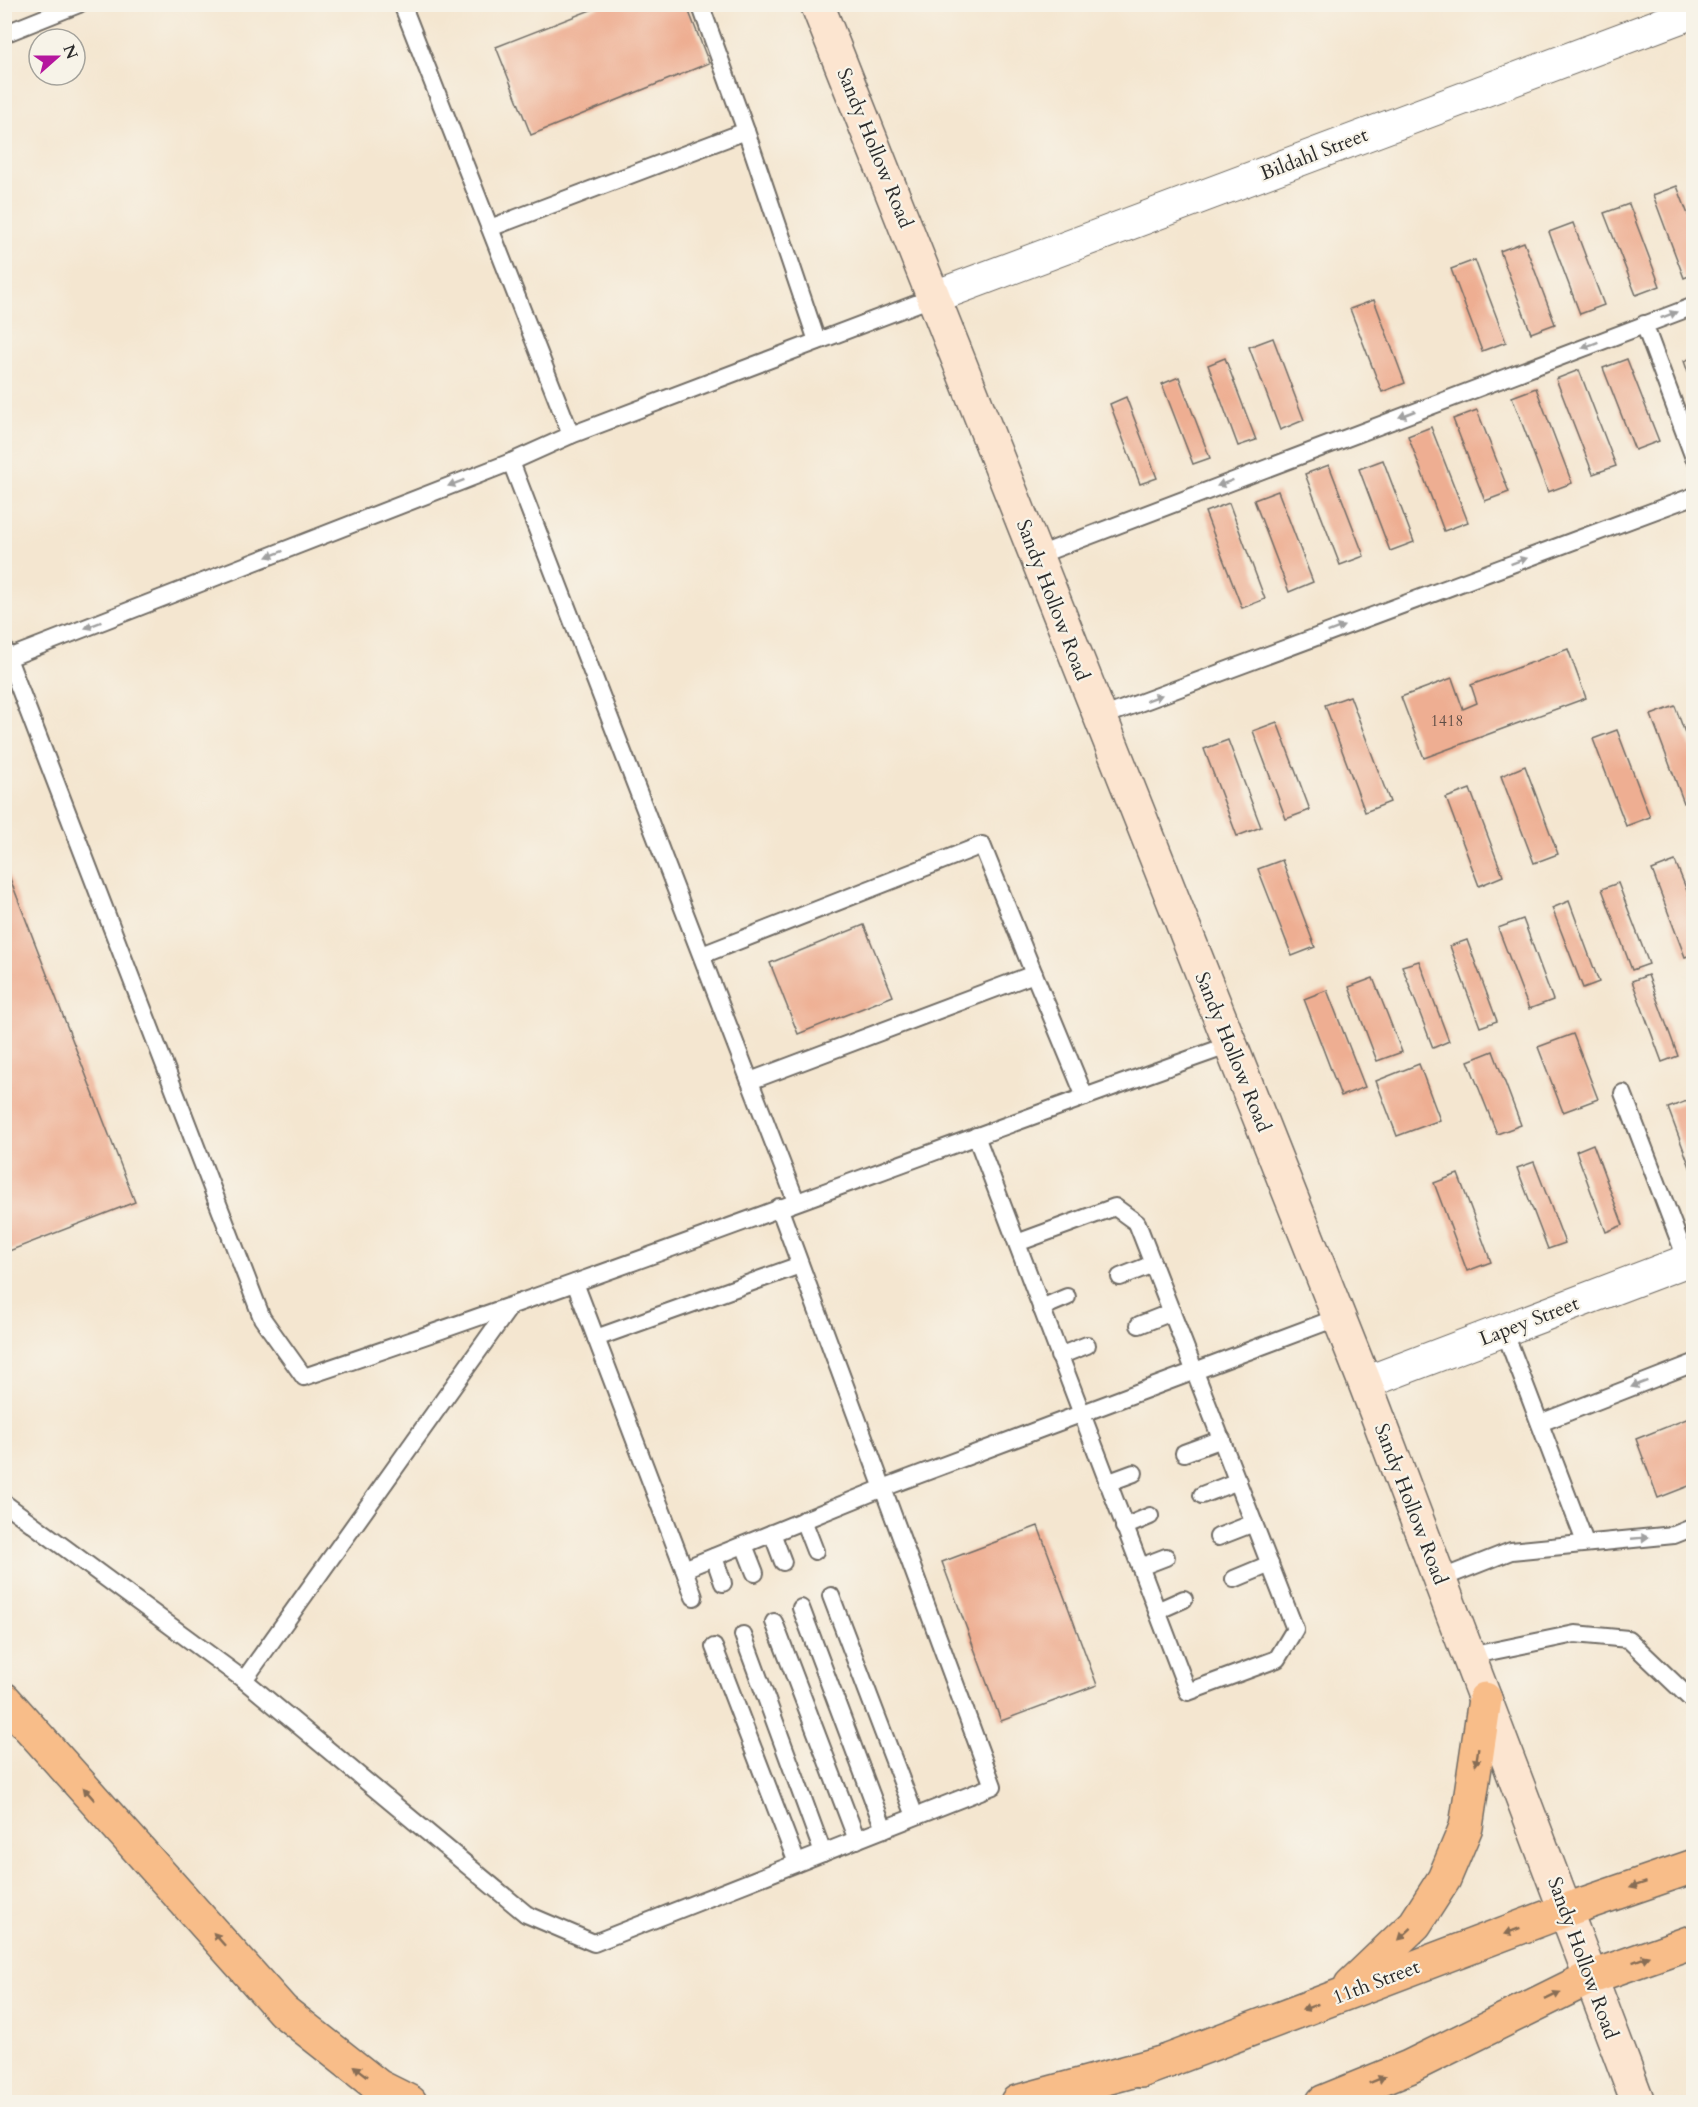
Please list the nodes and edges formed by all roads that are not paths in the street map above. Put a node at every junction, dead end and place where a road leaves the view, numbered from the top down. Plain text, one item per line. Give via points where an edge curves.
1 (79, 4) edge
2 (403, 4) edge
3 (700, 4) edge
4 (818, 4) edge
5 (1694, 12) edge
6 (4, 34) edge
7 (746, 131) junction
8 (490, 228) junction
9 (934, 297) junction
10 (1694, 306) edge
11 (1644, 324) junction
12 (817, 341) junction
13 (571, 435) junction
14 (1694, 458) edge
15 (511, 462) junction
16 (1694, 496) edge
17 (1036, 555) junction
18 (6, 653) edge
19 (1099, 718) junction
20 (702, 955) junction
21 (1034, 974) junction
22 (1230, 1045) junction
23 (750, 1081) junction
24 (1623, 1093) dead end
25 (1084, 1097) junction
26 (976, 1136) junction
27 (796, 1201) junction
28 (779, 1207) junction
29 (1017, 1243) junction
30 (1690, 1260) edge
31 (1153, 1264) junction
32 (800, 1265) junction
33 (1120, 1277) dead end
34 (575, 1283) junction
35 (1067, 1297) dead end
36 (509, 1308) junction
37 (1041, 1308) junction
38 (1172, 1312) junction
39 (1339, 1317) junction
40 (1139, 1325) dead end
41 (1504, 1330) junction
42 (597, 1338) junction
43 (1087, 1345) dead end
44 (1059, 1356) junction
45 (1694, 1363) edge
46 (1195, 1371) junction
47 (1365, 1383) junction
48 (1081, 1414) junction
49 (1540, 1423) junction
50 (1222, 1439) junction
51 (1184, 1454) dead end
52 (1134, 1473) dead end
53 (1238, 1481) junction
54 (1107, 1483) junction
55 (883, 1488) junction
56 (1202, 1495) dead end
57 (4, 1503) edge
58 (1150, 1516) dead end
59 (803, 1520) junction
60 (1254, 1523) junction
61 (1124, 1527) junction
62 (1694, 1527) edge
63 (772, 1533) junction
64 (1218, 1538) dead end
65 (1585, 1542) junction
66 (744, 1545) junction
67 (815, 1551) dead end
68 (714, 1557) junction
69 (1166, 1557) dead end
70 (783, 1562) dead end
71 (1270, 1564) junction
72 (1140, 1567) junction
73 (684, 1569) junction
74 (755, 1574) dead end
75 (1234, 1579) dead end
76 (1440, 1579) junction
77 (723, 1583) dead end
78 (831, 1596) dead end
79 (694, 1597) dead end
80 (1184, 1599) dead end
81 (801, 1608) dead end
82 (1157, 1611) junction
83 (774, 1622) dead end
84 (742, 1635) dead end
85 (714, 1647) dead end
86 (1469, 1656) junction
87 (243, 1680) junction
88 (4, 1699) edge
89 (1485, 1699) junction
90 (1694, 1702) edge
91 (915, 1816) junction
92 (884, 1829) junction
93 (857, 1840) junction
94 (823, 1853) junction
95 (797, 1863) junction
96 (1694, 1866) edge
97 (1566, 1910) junction
98 (1694, 1941) edge
99 (1589, 1978) junction
100 (1339, 1996) junction
101 (1169, 2061) junction
102 (410, 2103) edge
103 (1017, 2103) edge
104 (1059, 2103) edge
105 (1323, 2103) edge
106 (1638, 2103) edge

1 - 6 lane
2 - 8 lane
3 - 7 lane
4 - 9 street, Sandy Hollow Road
5 - 9 street, Bildahl Street
7 - 8 lane
7 - 12 lane
8 - 13 lane
9 - 12 lane
9 - 17 street, Sandy Hollow Road
11 -> 10 lane
11 - 14 lane
11 -> 17 lane
12 - 13 lane
13 - 15 lane
15 -> 18 lane
15 - 20 lane
19 -> 16 lane
17 - 19 street, Sandy Hollow Road
18 - 36 lane via 262,1318 304,1377
19 - 22 street, Sandy Hollow Road
20 - 21 lane via 982,845
20 - 23 lane
21 - 23 lane
21 - 25 lane
22 - 25 lane
22 - 39 street, Sandy Hollow Road
23 - 27 lane
24 - 30 lane
25 - 26 lane
26 - 27 lane
26 - 29 lane
27 - 28 lane
28 - 32 lane
28 - 34 lane
29 - 31 lane via 1114,1207 1137,1223
29 - 37 lane
30 - 41 street, Lapey Street
31 - 33 lane
31 - 38 lane
32 - 42 lane
32 - 55 lane
34 - 36 lane
34 - 42 lane
35 - 37 lane
36 - 87 lane
37 - 44 lane
38 - 40 lane
38 - 46 lane
39 - 46 lane
39 - 47 street, Sandy Hollow Road
41 - 47 street, Lapey Street
41 - 49 lane
42 - 73 lane
43 - 44 lane
44 - 48 lane
45 -> 49 lane
46 - 48 lane
46 - 50 lane
47 - 76 street, Sandy Hollow Road
48 - 54 lane
48 - 55 lane
49 - 65 lane
50 - 51 lane
50 - 53 lane
52 - 54 lane
53 - 56 lane
53 - 60 lane
54 - 61 lane
55 - 59 lane
55 - 91 lane via 993,1786
57 - 87 lane
58 - 61 lane
59 - 63 lane
59 - 67 lane
60 - 64 lane
60 - 71 lane
61 - 72 lane
65 -> 62 lane via 1674,1535
63 - 66 lane
63 - 70 lane
65 - 76 lane via 1511,1551
66 - 68 lane
66 - 74 lane
68 - 73 lane
68 - 77 lane
69 - 72 lane
71 - 75 lane
71 - 82 lane via 1295,1629 1277,1659 1188,1692
72 - 82 lane
73 - 79 lane
76 - 86 street, Sandy Hollow Road
78 - 91 lane
80 - 82 lane
81 - 92 lane
83 - 93 lane
84 - 94 lane
85 - 95 lane
86 - 89 street, Sandy Hollow Road
86 - 90 lane via 1575,1634 1628,1639
87 - 95 lane via 526,1914 594,1943
102 -> 88 main road via 378,2086 283,2011
89 - 97 street, Sandy Hollow Road
89 -> 100 main road via 1466,1827 1444,1879 1415,1924
91 - 92 lane
92 - 93 lane
93 - 94 lane
94 - 95 lane
96 -> 97 main road, 11th Street
97 - 99 street, Sandy Hollow Road
97 -> 100 main road, 11th Street
99 -> 98 main road
105 -> 99 main road via 1409,2067
99 - 106 street, Sandy Hollow Road
100 -> 101 main road, 11th Street
101 - 103 main road
101 - 104 main road, 11th Street

